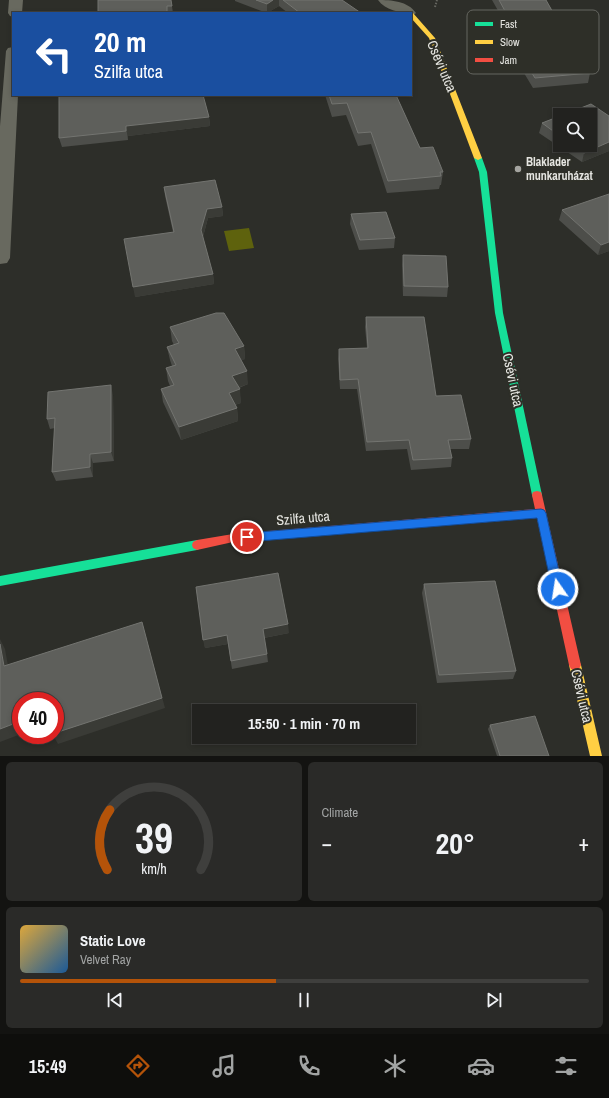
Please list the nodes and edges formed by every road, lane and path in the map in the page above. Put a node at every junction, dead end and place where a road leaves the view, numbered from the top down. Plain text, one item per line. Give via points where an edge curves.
1 (16, 0) edge
2 (385, 0) edge
3 (15, 12) edge
4 (406, 12) edge
5 (412, 16) edge
6 (12, 67) edge
7 (0, 258) edge
8 (541, 513) junction
9 (0, 581) edge
10 (596, 756) edge

1 - 3 street
2 - 4 street, Csévi utca
5 - 8 street, Csévi utca via 432,38 483,172 499,313
6 - 7 street
8 - 9 street, Szilfa utca via 233,538
8 - 10 street, Csévi utca

